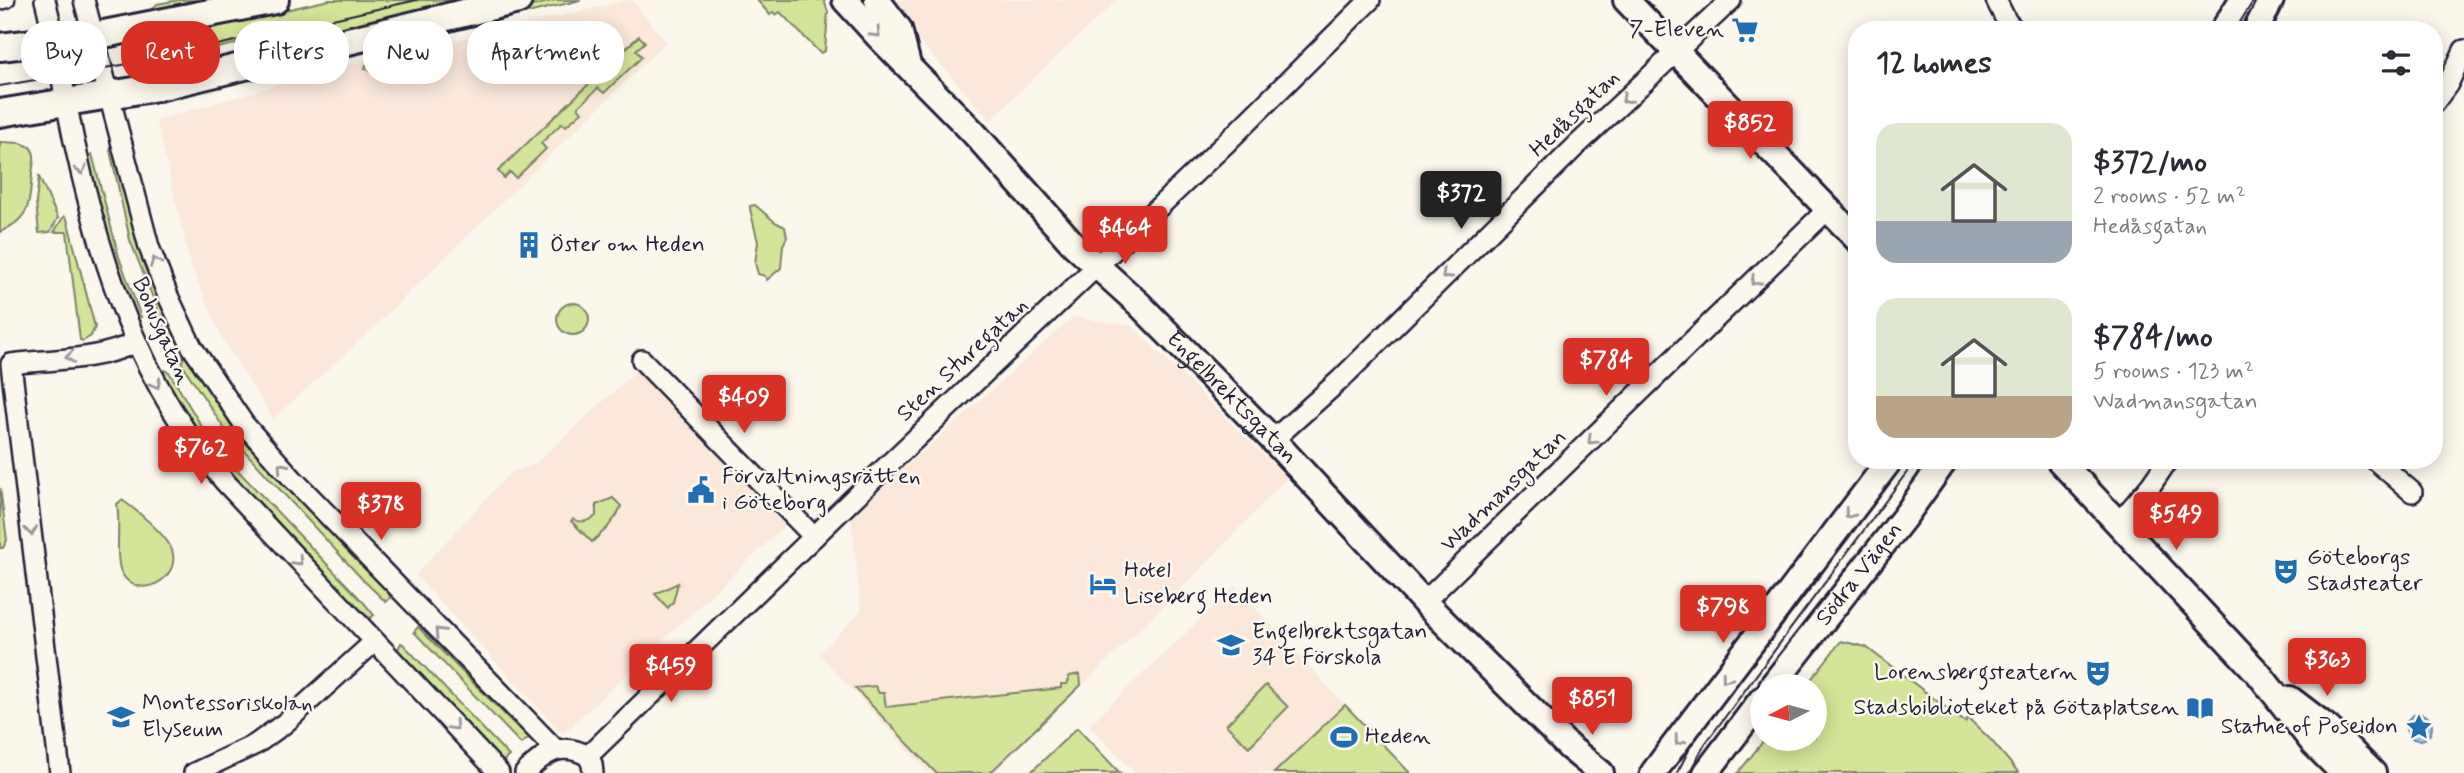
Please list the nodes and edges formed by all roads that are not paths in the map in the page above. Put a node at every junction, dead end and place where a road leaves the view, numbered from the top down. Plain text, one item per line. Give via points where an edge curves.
1 (7, 0) edge
2 (45, 0) edge
3 (84, 0) edge
4 (275, 0) edge
5 (518, 0) edge
6 (845, 0) edge
7 (877, 0) edge
8 (1370, 0) edge
9 (1626, 0) edge
10 (1731, 0) edge
11 (1996, 0) edge
12 (2242, 0) edge
13 (2272, 0) edge
14 (0, 2) edge
15 (50, 21) edge
16 (89, 21) edge
17 (2006, 21) edge
18 (2229, 21) edge
19 (2261, 21) edge
20 (107, 33) edge
21 (21, 44) edge
22 (0, 47) edge
23 (2464, 50) edge
24 (1676, 52) junction
25 (908, 65) junction
26 (62, 84) edge
27 (107, 84) edge
28 (2449, 84) edge
29 (110, 96) junction
30 (66, 104) junction
31 (0, 113) edge
32 (1828, 209) junction
33 (1848, 230) edge
34 (1097, 265) junction
35 (135, 342) junction
36 (642, 360) dead end
37 (1273, 440) junction
38 (1883, 469) edge
39 (1939, 469) edge
40 (2067, 469) edge
41 (2162, 469) edge
42 (2385, 469) edge
43 (2412, 492) dead end
44 (2119, 524) junction
45 (814, 537) junction
46 (1424, 602) junction
47 (374, 642) junction
48 (1781, 674) edge
49 (1750, 715) edge
50 (1554, 732) junction
51 (556, 750) junction
52 (591, 764) edge
53 (2356, 770) edge
54 (60, 773) edge
55 (194, 773) edge
56 (499, 773) edge
57 (525, 773) edge
58 (1574, 773) edge
59 (1601, 773) edge
60 (1653, 773) edge
61 (1706, 773) edge

1 - 14 street
2 - 15 street, Bohusgatan
3 - 16 street, Bohusgatan
4 - 20 main road
5 - 29 main road
6 -> 25 street, Engelbrektsgatan
7 - 25 street via 899,29
8 - 34 street, Sten Sturegatan
9 - 24 street
10 - 24 street, Hedåsgatan
11 - 17 street
12 - 18 street
13 - 19 street
21 - 22 main road
23 - 28 street
24 - 32 street
24 -> 37 street, Hedåsgatan
25 - 34 street, Engelbrektsgatan
26 - 30 street, Bohusgatan
27 - 29 street, Bohusgatan
29 - 30 main road
51 -> 29 street, Bohusgatan via 292,478 222,394 178,320 149,247
30 - 31 main road
30 -> 35 street, Bohusgatan via 102,252
32 - 33 street
32 -> 46 street, Wadmansgatan
34 - 37 street, Engelbrektsgatan
34 - 45 street, Sten Sturegatan
35 -> 47 street, Bohusgatan via 168,405 205,459
35 -> 54 street via 102,354 11,364
36 - 45 street
37 - 46 street, Engelbrektsgatan
38 -> 60 street, Södra Vägen
39 - 48 street, Södra Vägen
40 - 44 street
41 - 44 street
42 - 43 street
44 - 53 street via 2259,674 2328,728
45 - 52 street, Sten Sturegatan
46 - 50 street, Engelbrektsgatan
47 - 55 street via 256,744
47 -> 56 street, Bohusgatan
49 - 61 street
50 - 58 street, Engelbrektsgatan
50 - 59 street, Engelbrektsgatan
51 - 52 street, Sten Sturegatan via 574,750
51 - 57 street via 545,753

